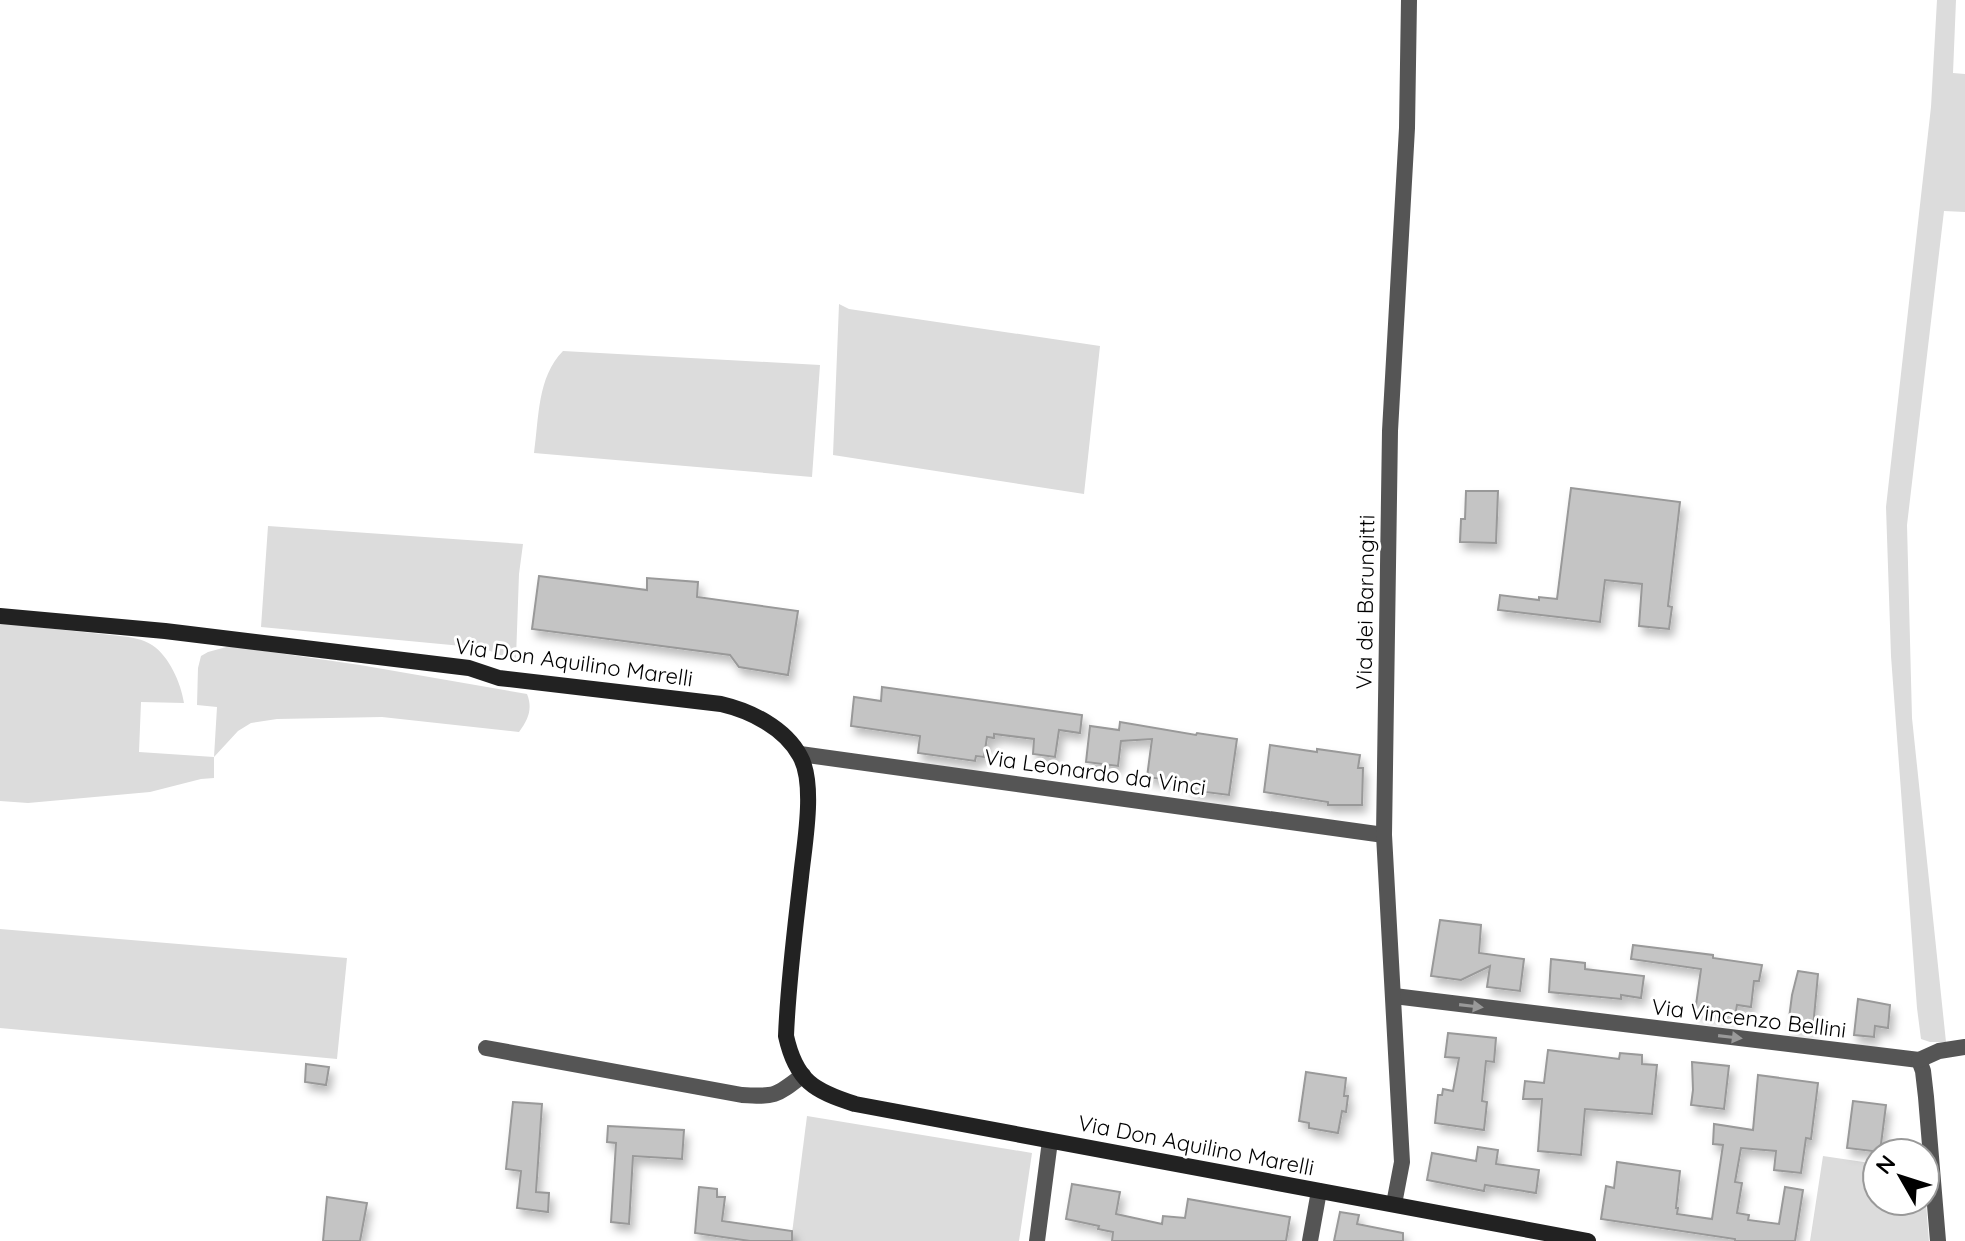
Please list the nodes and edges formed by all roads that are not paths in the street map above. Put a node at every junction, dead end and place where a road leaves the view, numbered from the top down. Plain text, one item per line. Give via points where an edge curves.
1 (1409, 0) edge
2 (0, 616) edge
3 (800, 754) junction
4 (1384, 835) junction
5 (1394, 996) junction
6 (1965, 1047) edge
7 (486, 1048) dead end
8 (1919, 1060) junction
9 (803, 1075) junction
10 (1050, 1141) junction
11 (1319, 1191) junction
12 (1394, 1204) junction
13 (1037, 1241) edge
14 (1310, 1241) edge
15 (1588, 1241) edge
16 (1938, 1241) edge

1 - 4 street, Via dei Barungitti via 1390,431
2 - 3 street, Via Don Aquilino Marelli via 469,668 499,678 721,704 767,723
3 - 4 street, Via Leonardo da Vinci
3 - 9 street via 807,778 807,816 786,1036 790,1057
4 - 5 street, Via dei Barungitti
5 -> 8 street, Via Vincenzo Bellini
5 - 12 street, Via dei Barungitti via 1402,1162
6 - 8 street
7 - 9 street via 742,1095 779,1093
8 - 16 street
9 - 10 street, Via Don Aquilino Marelli via 827,1095 855,1104
10 - 11 street, Via Don Aquilino Marelli
10 - 13 street
11 - 12 street, Via Don Aquilino Marelli
11 - 14 street
12 - 15 street, Via Don Aquilino Marelli

